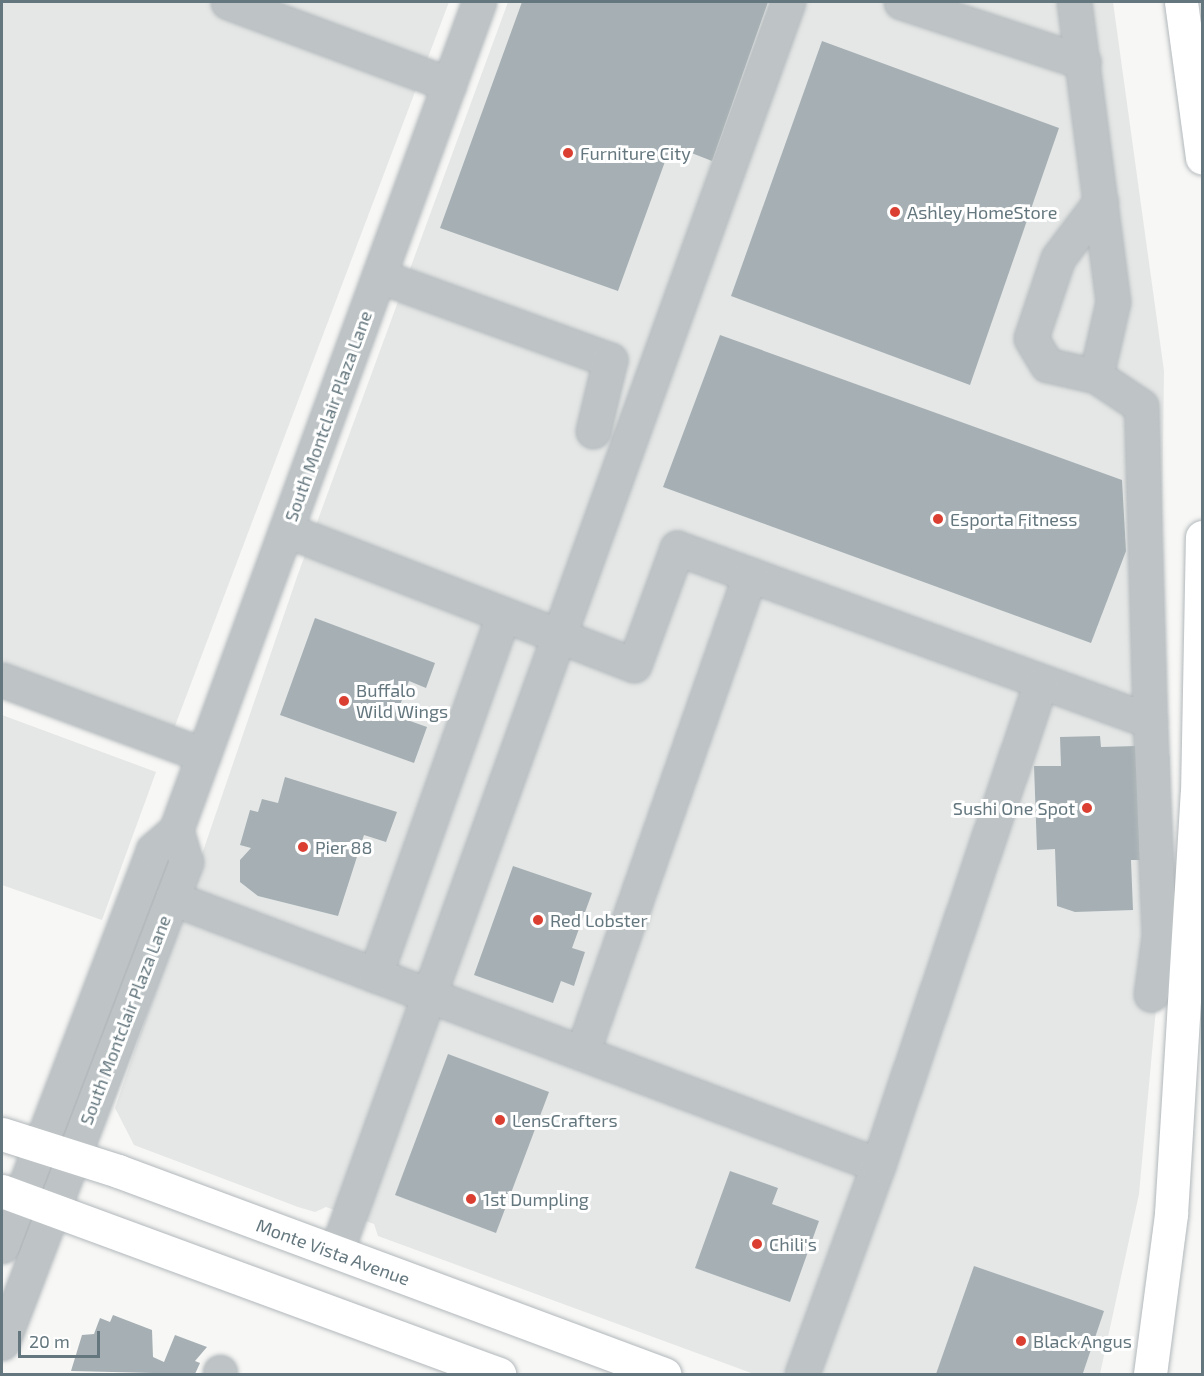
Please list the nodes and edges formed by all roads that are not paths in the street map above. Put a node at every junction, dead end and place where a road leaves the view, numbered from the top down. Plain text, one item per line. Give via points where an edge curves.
1 (228, 2) edge
2 (479, 2) edge
3 (788, 2) edge
4 (901, 2) edge
5 (1074, 2) edge
6 (1181, 2) edge
7 (1083, 62) junction
8 (449, 84) junction
9 (1203, 158) edge
10 (1101, 201) junction
11 (379, 276) junction
12 (1096, 376) junction
13 (593, 431) dead end
14 (286, 530) junction
15 (1203, 537) edge
16 (750, 575) junction
17 (503, 615) junction
18 (556, 635) junction
19 (2, 680) edge
20 (1040, 685) junction
21 (1150, 721) junction
22 (204, 755) junction
23 (176, 830) junction
24 (172, 897) junction
25 (375, 975) junction
26 (1150, 994) dead end
27 (427, 995) junction
28 (582, 1053) junction
29 (2, 1134) edge
30 (40, 1146) junction
31 (73, 1157) junction
32 (878, 1165) junction
33 (11, 1195) edge
34 (53, 1210) junction
35 (2, 1246) edge
36 (336, 1252) junction
37 (2, 1343) edge
38 (499, 1374) edge
39 (664, 1374) edge
40 (802, 1374) edge
41 (1150, 1374) edge

1 - 8 street
2 - 8 street, South Montclair Plaza Lane
3 - 18 street
4 - 7 street
5 - 7 street
6 - 9 main road
7 - 10 street
8 - 11 street, South Montclair Plaza Lane
10 - 12 street via 1113,302
10 - 12 street via 1058,258 1031,338 1047,365
11 - 13 street via 610,360
11 - 14 street, South Montclair Plaza Lane
12 - 21 street via 1141,406
14 - 17 street
14 - 22 street, South Montclair Plaza Lane
15 - 41 main road via 1197,794 1172,1214
16 - 18 street via 677,548 634,664
16 - 20 street
16 - 28 street
17 - 18 street
17 - 25 street
18 - 27 street
19 - 22 street
20 - 21 street
20 - 32 street
21 - 26 street via 1159,935
22 - 23 street, South Montclair Plaza Lane
23 - 24 street, South Montclair Plaza Lane via 186,862
23 - 30 street, South Montclair Plaza Lane via 153,850
24 - 25 street
24 - 31 street, South Montclair Plaza Lane
25 - 27 street
27 - 28 street
27 - 36 street
28 - 32 street
29 - 30 main road, Monte Vista Avenue
30 - 31 main road, Monte Vista Avenue
30 - 33 street, South Montclair Plaza Lane
31 - 34 street, South Montclair Plaza Lane
31 - 36 main road, Monte Vista Avenue
32 - 40 street
33 - 34 main road
33 - 35 street, South Montclair Plaza Lane
34 - 37 street, South Montclair Plaza Lane
34 - 38 main road
36 - 39 main road, Monte Vista Avenue

